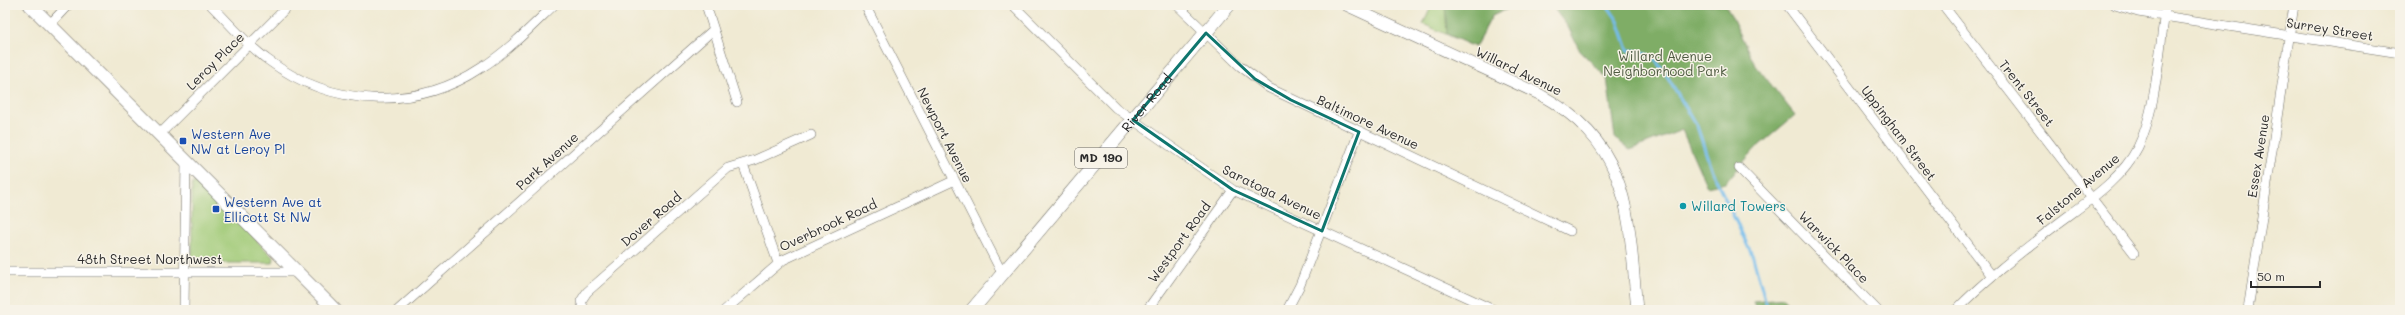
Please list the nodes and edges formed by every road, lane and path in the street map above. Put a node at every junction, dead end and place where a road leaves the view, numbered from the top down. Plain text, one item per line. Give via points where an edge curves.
1 (30, 5) edge
2 (68, 5) edge
3 (211, 5) edge
4 (289, 5) edge
5 (554, 5) edge
6 (706, 5) edge
7 (865, 5) edge
8 (1012, 5) edge
9 (1177, 5) edge
10 (1229, 5) edge
11 (1346, 5) edge
12 (1787, 5) edge
13 (1943, 5) edge
14 (2115, 5) edge
15 (2166, 5) edge
16 (2294, 5) edge
17 (2164, 16) junction
18 (50, 24) junction
19 (714, 30) junction
20 (1206, 33) junction
21 (2290, 36) junction
22 (250, 44) junction
23 (2400, 53) edge
24 (737, 102) dead end
25 (1133, 120) junction
26 (1359, 132) junction
27 (160, 134) junction
28 (811, 135) dead end
29 (186, 160) junction
30 (743, 164) junction
31 (1739, 168) dead end
32 (953, 181) junction
33 (1233, 190) junction
34 (2092, 198) junction
35 (1322, 231) junction
36 (1570, 231) dead end
37 (2134, 253) dead end
38 (778, 263) junction
39 (5, 272) edge
40 (184, 272) junction
41 (296, 272) junction
42 (1003, 275) junction
43 (1992, 276) junction
44 (184, 310) edge
45 (335, 310) edge
46 (398, 310) edge
47 (584, 310) edge
48 (726, 310) edge
49 (972, 310) edge
50 (1147, 310) edge
51 (1287, 310) edge
52 (1494, 310) edge
53 (1637, 310) edge
54 (1876, 310) edge
55 (1956, 310) edge
56 (2248, 310) edge

1 - 18 main road
2 - 18 street
3 - 22 street
4 - 22 street, Leroy Place
5 - 22 street via 497,57 480,69 441,89 408,97 357,98 318,88 279,68
6 - 19 street
7 - 32 street, Newport Avenue
8 - 25 street, Saratoga Avenue via 1116,108
9 - 20 street, Baltimore Avenue
10 - 20 main road, River Road / MD 190
11 - 53 street, Willard Avenue via 1539,94 1562,108 1588,130 1612,163 1623,189
12 - 43 street, Uppingham Street
13 - 34 street, Trent Street
14 - 17 street, Surrey Street
15 - 17 street, Falstone Avenue
16 - 21 street, Essex Avenue
17 - 21 street, Surrey Street
17 - 34 street, Falstone Avenue via 2150,114 2145,132 2127,166
18 - 27 main road
19 - 24 street
19 - 46 street, Park Avenue
20 - 25 main road, River Road / MD 190
20 - 26 street, Baltimore Avenue via 1255,79
21 - 23 street, Surrey Street
21 - 56 street, Essex Avenue
22 - 27 street, Leroy Place
25 - 33 street, Saratoga Avenue
25 - 42 main road, River Road / MD 190
26 - 35 street
26 - 36 street, Baltimore Avenue
27 - 29 main road
28 - 30 street, Dover Road
29 - 40 street
29 - 41 main road
30 - 38 street
30 - 47 street, Dover Road via 728,168 588,292 581,301
31 - 54 street, Warwick Place
32 - 38 street, Overbrook Road
32 - 42 street, Newport Avenue
33 - 35 street, Saratoga Avenue
33 - 50 street, Westport Road
34 - 37 street, Trent Street
34 - 43 street, Falstone Avenue
35 - 51 street
35 - 52 street, Saratoga Avenue
38 - 48 street, Overbrook Road
39 - 40 street, 48th Street Northwest
40 - 41 street, 48th Street Northwest
40 - 44 street
41 - 45 main road
42 - 49 main road, River Road / MD 190
43 - 55 street, Falstone Avenue

